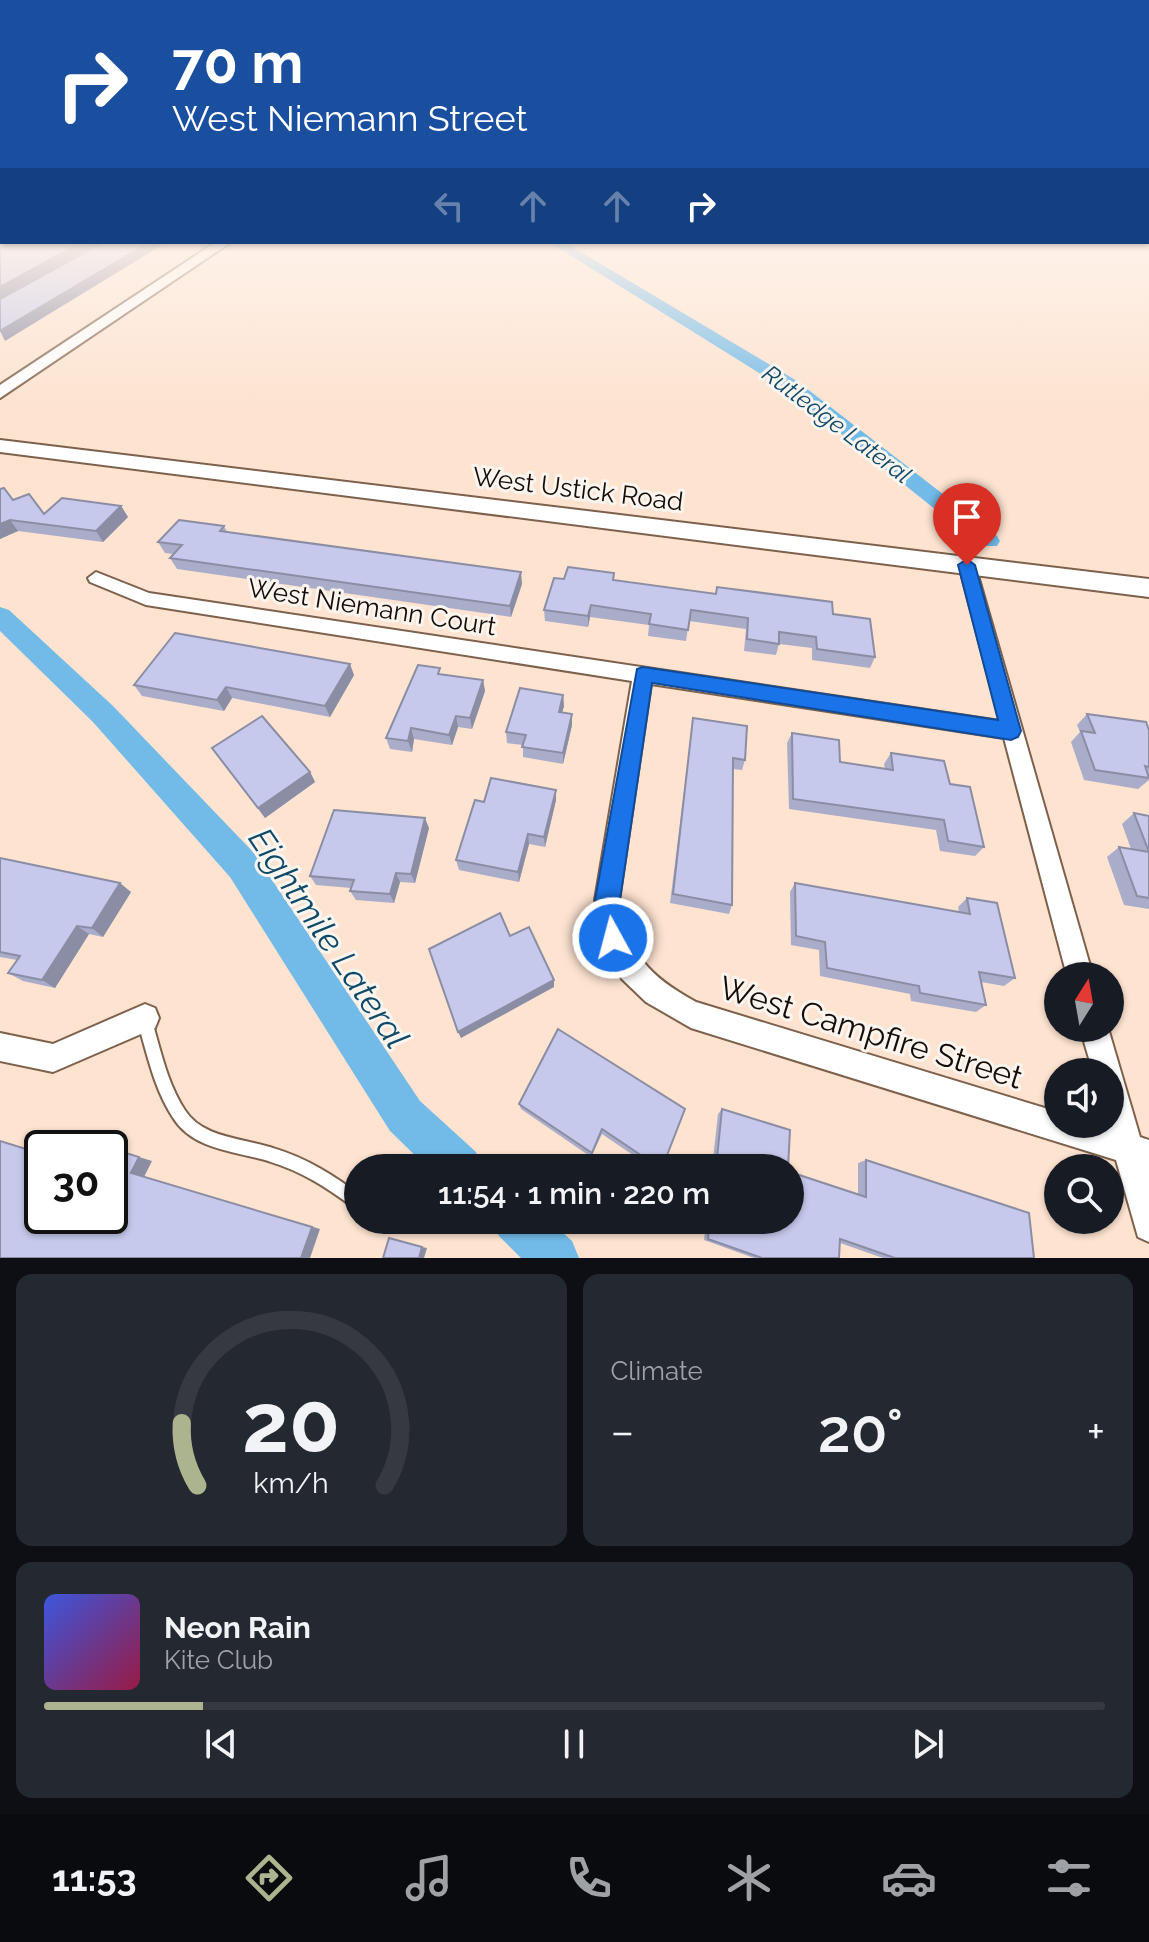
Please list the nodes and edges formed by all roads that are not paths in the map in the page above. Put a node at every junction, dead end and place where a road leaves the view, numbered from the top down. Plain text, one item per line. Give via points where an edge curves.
1 (145, 296) edge
2 (0, 393) edge
3 (0, 446) edge
4 (967, 565) junction
5 (96, 578) dead end
6 (1149, 588) edge
7 (643, 675) junction
8 (1011, 731) junction
9 (1076, 962) edge
10 (145, 1018) joint
11 (0, 1047) edge
12 (1124, 1117) edge
13 (1139, 1152) edge
14 (344, 1192) edge
15 (1149, 1226) edge

1 - 2 main road
3 - 4 main road, West Ustick Road
4 - 6 main road, West Ustick Road
4 - 8 street
5 - 7 street, West Niemann Court via 146,599
7 - 8 street, West Niemann Court
7 - 13 street, West Campfire Street via 607,900 613,938 630,970 657,996 691,1014
8 - 9 street
10 - 11 street via 53,1058
10 - 14 lane via 159,1071 180,1117 218,1143 271,1154 321,1175
12 - 13 street
13 - 15 street

